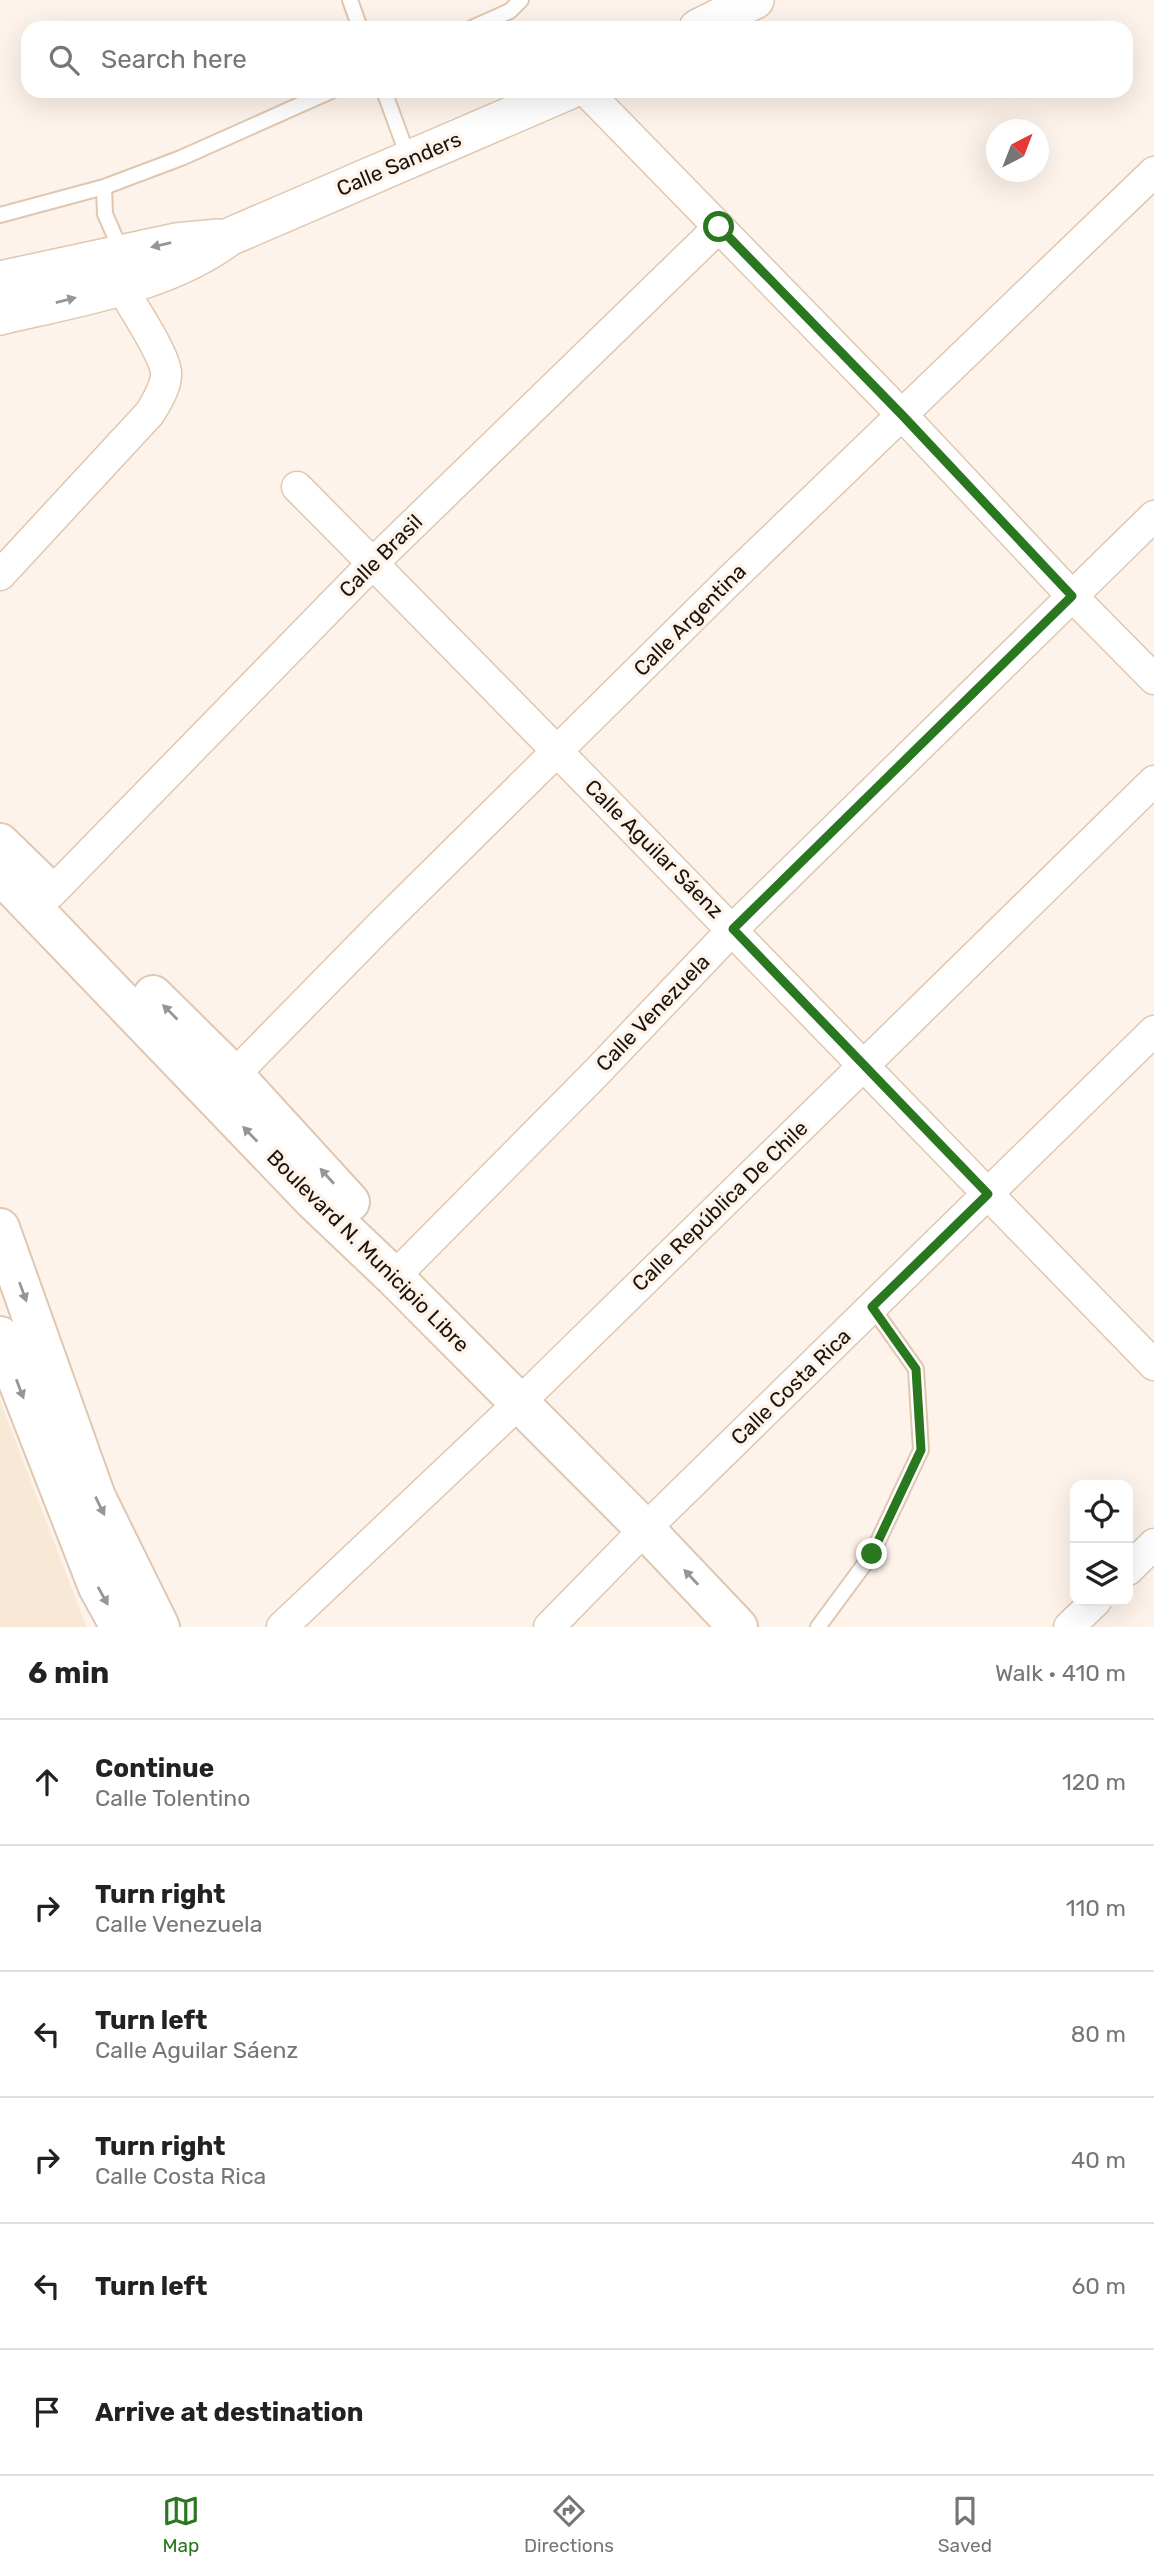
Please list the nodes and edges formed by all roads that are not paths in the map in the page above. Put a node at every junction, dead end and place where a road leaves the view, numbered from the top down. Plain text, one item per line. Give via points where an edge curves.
1 (350, 0) edge
2 (521, 0) edge
3 (755, 0) edge
4 (358, 21) edge
5 (488, 21) edge
6 (712, 21) edge
7 (315, 98) edge
8 (387, 98) edge
9 (552, 98) edge
10 (593, 98) edge
11 (410, 160) junction
12 (1154, 172) edge
13 (104, 187) junction
14 (0, 215) edge
15 (719, 227) junction
16 (122, 270) junction
17 (0, 280) edge
18 (0, 316) edge
19 (903, 416) junction
20 (297, 487) dead end
21 (1154, 516) edge
22 (373, 563) junction
23 (0, 575) edge
24 (1072, 596) junction
25 (1154, 679) edge
26 (557, 752) junction
27 (1154, 781) edge
28 (0, 843) edge
29 (0, 874) edge
30 (51, 893) junction
31 (733, 929) junction
32 (1154, 1031) edge
33 (863, 1067) junction
34 (234, 1075) junction
35 (988, 1194) junction
36 (0, 1227) edge
37 (384, 1266) junction
38 (872, 1307) junction
39 (0, 1336) edge
40 (1154, 1365) edge
41 (519, 1403) junction
42 (645, 1529) junction
43 (1154, 1544) edge
44 (1133, 1565) edge
45 (1091, 1606) edge
46 (120, 1627) edge
47 (160, 1627) edge
48 (282, 1627) edge
49 (549, 1627) edge
50 (738, 1627) edge
51 (818, 1627) edge
52 (1069, 1627) edge

1 - 4 lane
2 - 5 lane
3 - 6 street
7 - 13 lane
8 - 11 lane
9 - 11 street, Calle Sanders
10 - 15 street
11 - 16 street, Calle Sanders via 229,237 181,266
12 - 19 street, Calle Argentina
13 - 14 lane
13 - 16 lane via 105,214
15 - 19 street
15 - 22 street, Calle Brasil
16 - 17 street, Calle Sanders
18 -> 16 street, Calle Sanders
16 - 23 street via 166,373 162,392 150,413
19 - 24 street
19 - 26 street, Calle Argentina via 727,582
20 - 22 street, Calle Aguilar Sáenz
21 - 24 street, Calle Venezuela
22 - 26 street, Calle Aguilar Sáenz
22 - 30 street, Calle Brasil
24 - 25 street
24 - 31 street, Calle Venezuela
26 - 31 street, Calle Aguilar Sáenz
26 - 34 street, Calle Argentina
27 - 33 street, Calle República De Chile
28 - 30 main road
37 -> 29 main road, Boulevard N. Municipio Libre via 314,1201
34 -> 30 main road
31 - 33 street, Calle Aguilar Sáenz
31 - 37 street, Calle Venezuela via 595,1074
32 - 35 street, Calle Costa Rica
33 - 35 street, Calle Aguilar Sáenz
33 - 41 street, Calle República De Chile
37 -> 34 main road via 351,1204
35 - 38 street, Calle Costa Rica
35 - 40 street, Calle Aguilar Sáenz
36 -> 47 main road via 96,1497
37 - 41 main road, Boulevard N. Municipio Libre
38 - 42 street, Calle Costa Rica
38 - 51 lane via 916,1369 921,1450 872,1554
39 -> 46 main road via 98,1587
41 - 42 main road, Boulevard N. Municipio Libre
41 - 48 street, Calle República De Chile
42 - 49 street, Calle Costa Rica
50 -> 42 main road, Boulevard N. Municipio Libre
43 - 44 street
45 - 52 street

